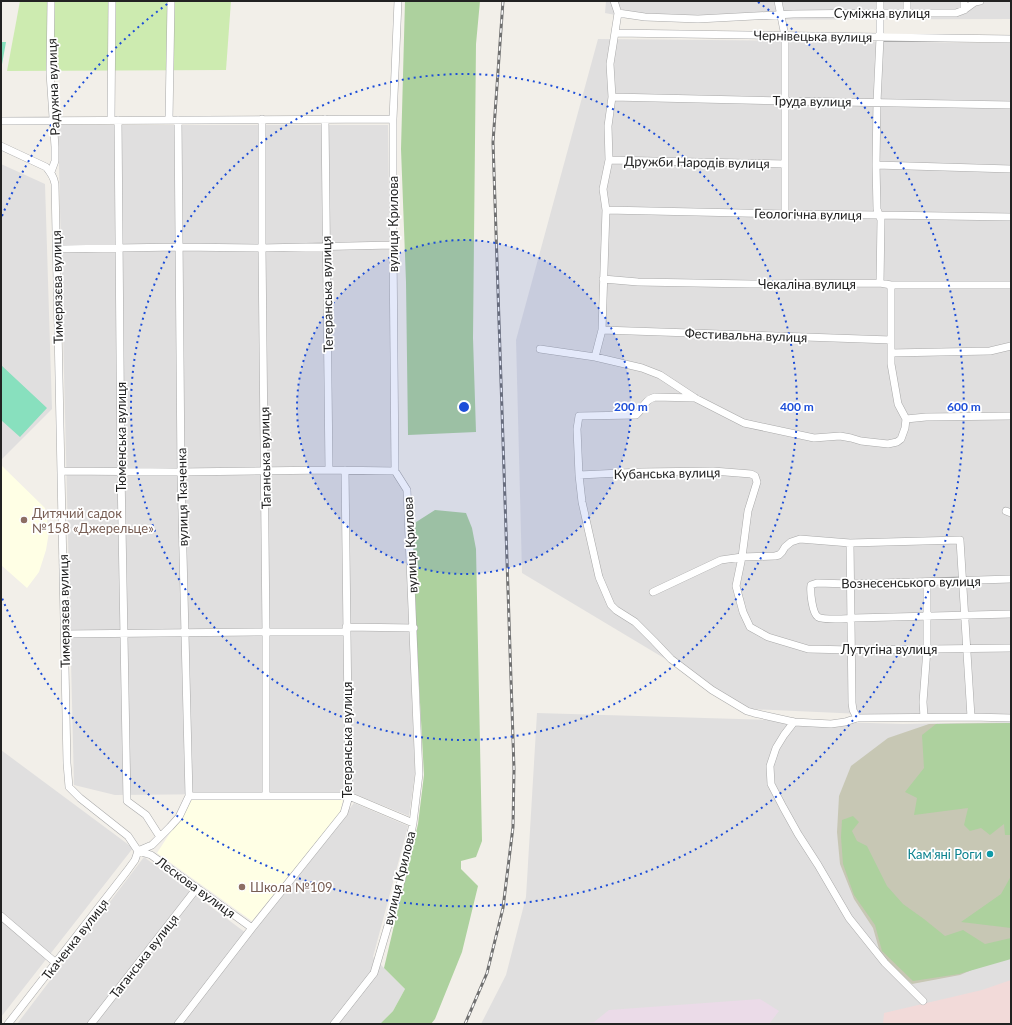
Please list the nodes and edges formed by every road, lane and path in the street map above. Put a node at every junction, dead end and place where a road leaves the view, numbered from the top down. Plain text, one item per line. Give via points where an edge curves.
1 (51, 1) edge
2 (112, 1) edge
3 (172, 1) edge
4 (398, 1) edge
5 (614, 1) edge
6 (778, 1) edge
7 (880, 1) edge
8 (907, 1) edge
9 (964, 1) edge
10 (980, 1) edge
11 (964, 10) junction
12 (618, 13) junction
13 (880, 13) junction
14 (907, 13) junction
15 (781, 14) junction
16 (615, 33) junction
17 (785, 36) junction
18 (880, 38) junction
19 (1011, 39) edge
20 (612, 97) junction
21 (785, 101) junction
22 (877, 102) junction
23 (1011, 105) edge
24 (325, 119) junction
25 (393, 119) junction
26 (114, 120) junction
27 (169, 120) junction
28 (178, 120) junction
29 (262, 120) junction
30 (1, 121) edge
31 (53, 121) junction
32 (1, 146) edge
33 (609, 160) junction
34 (785, 164) junction
35 (876, 165) junction
36 (1011, 169) edge
37 (51, 172) junction
38 (606, 210) junction
39 (785, 214) junction
40 (879, 215) junction
41 (1011, 217) edge
42 (393, 244) junction
43 (327, 246) junction
44 (120, 247) junction
45 (179, 247) junction
46 (262, 248) junction
47 (56, 249) junction
48 (603, 278) junction
49 (880, 283) junction
50 (890, 285) junction
51 (1011, 285) edge
52 (602, 330) junction
53 (891, 340) junction
54 (1011, 346) edge
55 (540, 348) dead end
56 (891, 353) junction
57 (595, 357) junction
58 (695, 398) junction
59 (1011, 416) edge
60 (906, 418) junction
61 (329, 470) junction
62 (345, 470) junction
63 (265, 471) junction
64 (395, 471) junction
65 (61, 472) junction
66 (121, 472) junction
67 (181, 472) junction
68 (579, 475) junction
69 (755, 476) joint
70 (850, 543) junction
71 (742, 557) junction
72 (1011, 579) edge
73 (962, 581) junction
74 (927, 582) junction
75 (850, 584) junction
76 (653, 592) dead end
77 (1011, 614) edge
78 (964, 615) junction
79 (927, 616) junction
80 (850, 618) junction
81 (414, 628) junction
82 (346, 630) junction
83 (266, 632) junction
84 (185, 633) junction
85 (65, 634) junction
86 (124, 634) junction
87 (1011, 648) edge
88 (967, 649) junction
89 (850, 650) junction
90 (927, 650) junction
91 (971, 717) junction
92 (857, 718) junction
93 (924, 718) junction
94 (1011, 718) edge
95 (794, 722) junction
96 (189, 796) junction
97 (266, 796) junction
98 (349, 796) junction
99 (413, 822) junction
100 (160, 837) junction
101 (138, 852) junction
102 (197, 888) junction
103 (1, 916) edge
104 (252, 928) junction
105 (56, 963) junction
106 (923, 1001) dead end
107 (8, 1024) edge
108 (90, 1024) edge
109 (178, 1024) edge
110 (334, 1024) edge

1 - 31 street, Радужна вулиця via 50,73
2 - 26 street, Тюменська вулиця
3 - 27 street
4 - 25 street, вулиця Крилова
5 - 12 street
6 - 15 street
7 - 13 street
8 - 14 street
9 - 11 street
10 - 11 street, Суміжна вулиця
11 - 14 street, Суміжна вулиця via 956,14
12 - 15 street, Суміжна вулиця via 645,18 698,19
12 - 16 street
13 - 14 street, Суміжна вулиця
13 - 15 street, Суміжна вулиця
13 - 18 street
15 - 17 street
16 - 17 street, Чернівецька вулиця
16 - 20 street via 610,64
17 - 18 street, Чернівецька вулиця
17 - 21 street
18 - 19 street, Чернівецька вулиця
18 - 22 street
20 - 21 street, Труда вулиця
20 - 33 street via 608,126
21 - 22 street, Труда вулиця
21 - 34 street
22 - 23 street, Труда вулиця
22 - 35 street
24 - 25 street
24 - 29 street
24 - 43 street, Тегеранська вулиця
25 - 42 street, вулиця Крилова
26 - 27 street
26 - 31 street
26 - 44 street, Тюменська вулиця
27 - 28 street
28 - 29 street
28 - 45 street, вулиця Ткаченка
29 - 46 street, Таганська вулиця
30 - 31 street
31 - 37 street, Радужна вулиця via 55,161
32 - 37 street via 39,163
33 - 34 street, Дружби Народів вулиця
33 - 38 street via 603,189
34 - 39 street
35 - 36 street
35 - 40 street
37 - 47 street, Тимерязєва вулиця via 55,184
38 - 39 street, Геологічна вулиця
38 - 48 street
39 - 40 street, Геологічна вулиця
40 - 41 street, Геологічна вулиця
40 - 49 street
42 - 43 street
42 - 64 street, вулиця Крилова
43 - 46 street
43 - 61 street, Тегеранська вулиця
44 - 45 street
44 - 47 street
44 - 66 street, Тюменська вулиця
45 - 46 street
45 - 67 street, вулиця Ткаченка
46 - 63 street, Таганська вулиця
47 - 65 street, Тимерязєва вулиця
48 - 49 street, Чекаліна вулиця via 638,282
48 - 52 street
49 - 50 street, Чекаліна вулиця
50 - 51 street, Чекаліна вулиця
50 - 53 street
52 - 53 street, Фестивальна вулиця
52 - 57 street
53 - 56 street
54 - 56 street via 990,351
55 - 57 street
56 - 60 street via 898,404
57 - 58 street via 660,375
58 - 60 street via 744,423 814,438 840,436 888,444 901,439
58 - 68 street via 654,397 649,399 636,415 579,416
59 - 60 street
61 - 62 street
61 - 63 street
62 - 64 street
62 - 82 street, Тегеранська вулиця
63 - 67 street
63 - 83 street, Таганська вулиця
64 - 81 street, вулиця Крилова via 407,490
65 - 66 street
65 - 85 street, Тимерязєва вулиця
66 - 67 street
66 - 86 street, Тюменська вулиця
67 - 84 street, вулиця Ткаченка
68 - 69 street, Кубанська вулиця via 713,471
68 - 95 street via 582,502 599,577 611,605 635,622 671,659 712,690 748,711
69 - 71 street, Лутугіна вулиця
70 - 71 street via 800,539 791,542 779,555
70 - 73 street via 960,540
70 - 75 street
71 - 76 street via 721,560
71 - 89 street, Лутугіна вулиця via 736,586 750,627 768,637 808,649
72 - 73 street, Вознесенського вулиця
73 - 74 street, Вознесенського вулиця
73 - 78 street
74 - 75 street, Вознесенського вулиця
74 - 79 street
75 - 80 street
75 - 80 street, Вознесенського вулиця via 817,583 811,585 810,590 814,612 818,617
77 - 78 street
78 - 79 street
78 - 88 street
79 - 80 street
79 - 90 street
80 - 89 street
81 - 82 street
81 - 99 street, вулиця Крилова via 420,774
82 - 83 street
82 - 98 street, Тегеранська вулиця
83 - 84 street
83 - 97 street, Таганська вулиця
84 - 86 street
84 - 96 street, вулиця Ткаченка
85 - 86 street
85 - 101 street, Тимерязєва вулиця via 69,787 128,836
86 - 100 street, Тюменська вулиця via 127,801 146,815
87 - 88 street, Лутугіна вулиця
88 - 90 street, Лутугіна вулиця
88 - 91 street
89 - 90 street, Лутугіна вулиця
89 - 92 street via 852,703
90 - 93 street
91 - 93 street
91 - 94 street
92 - 93 street
92 - 95 street via 831,724
95 - 106 street via 776,748 770,766 771,784 794,828 849,918 885,964
96 - 97 street
96 - 100 street, вулиця Ткаченка via 179,817
97 - 98 street
98 - 99 street
98 - 104 street, Тегеранська вулиця via 344,813
99 - 110 street, вулиця Крилова via 402,878 374,973
100 - 101 street, вулиця Ткаченка via 152,845
101 - 102 street, Лескова вулиця via 151,855
101 - 105 street, Ткаченка вулиця via 128,871
102 - 104 street, Лескова вулиця
102 - 108 street, Таганська вулиця
103 - 105 street
104 - 109 street, Тегеранська вулиця
105 - 107 street, Ткаченка вулиця

